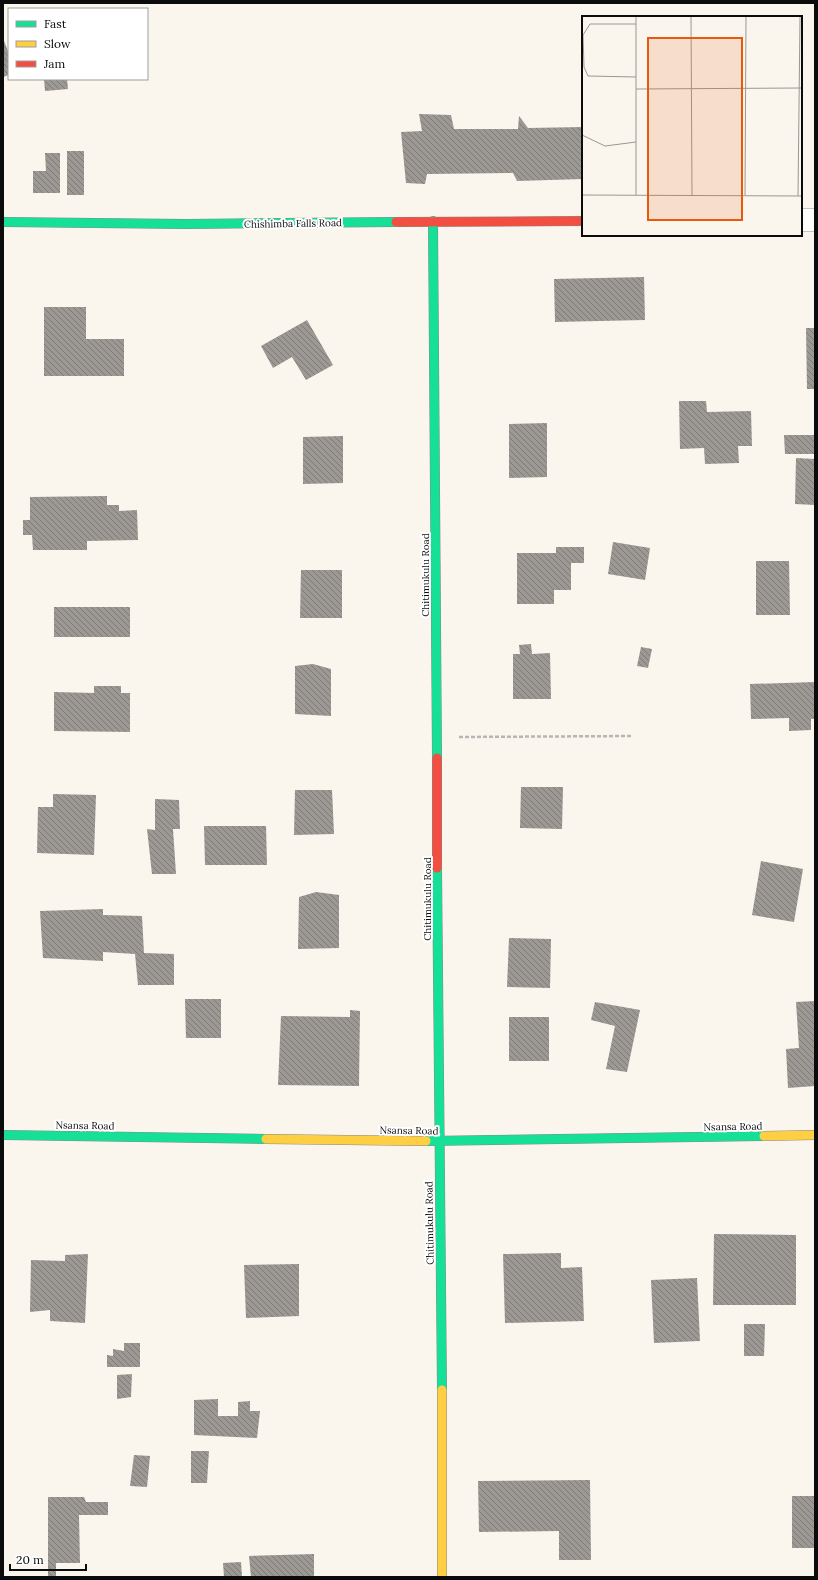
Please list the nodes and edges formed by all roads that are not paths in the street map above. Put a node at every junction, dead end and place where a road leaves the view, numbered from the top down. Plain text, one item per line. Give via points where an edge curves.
1 (802, 220) edge
2 (815, 220) edge
3 (434, 221) junction
4 (582, 221) edge
5 (3, 222) edge
6 (3, 1135) edge
7 (815, 1135) edge
8 (439, 1141) junction
9 (442, 1577) edge

1 - 2 street
3 - 4 street, Chishimba Falls Road
3 - 5 street, Chishimba Falls Road via 186,224
3 - 8 street, Chitimukulu Road
6 - 8 street, Nsansa Road
7 - 8 street, Nsansa Road
8 - 9 street, Chitimukulu Road

